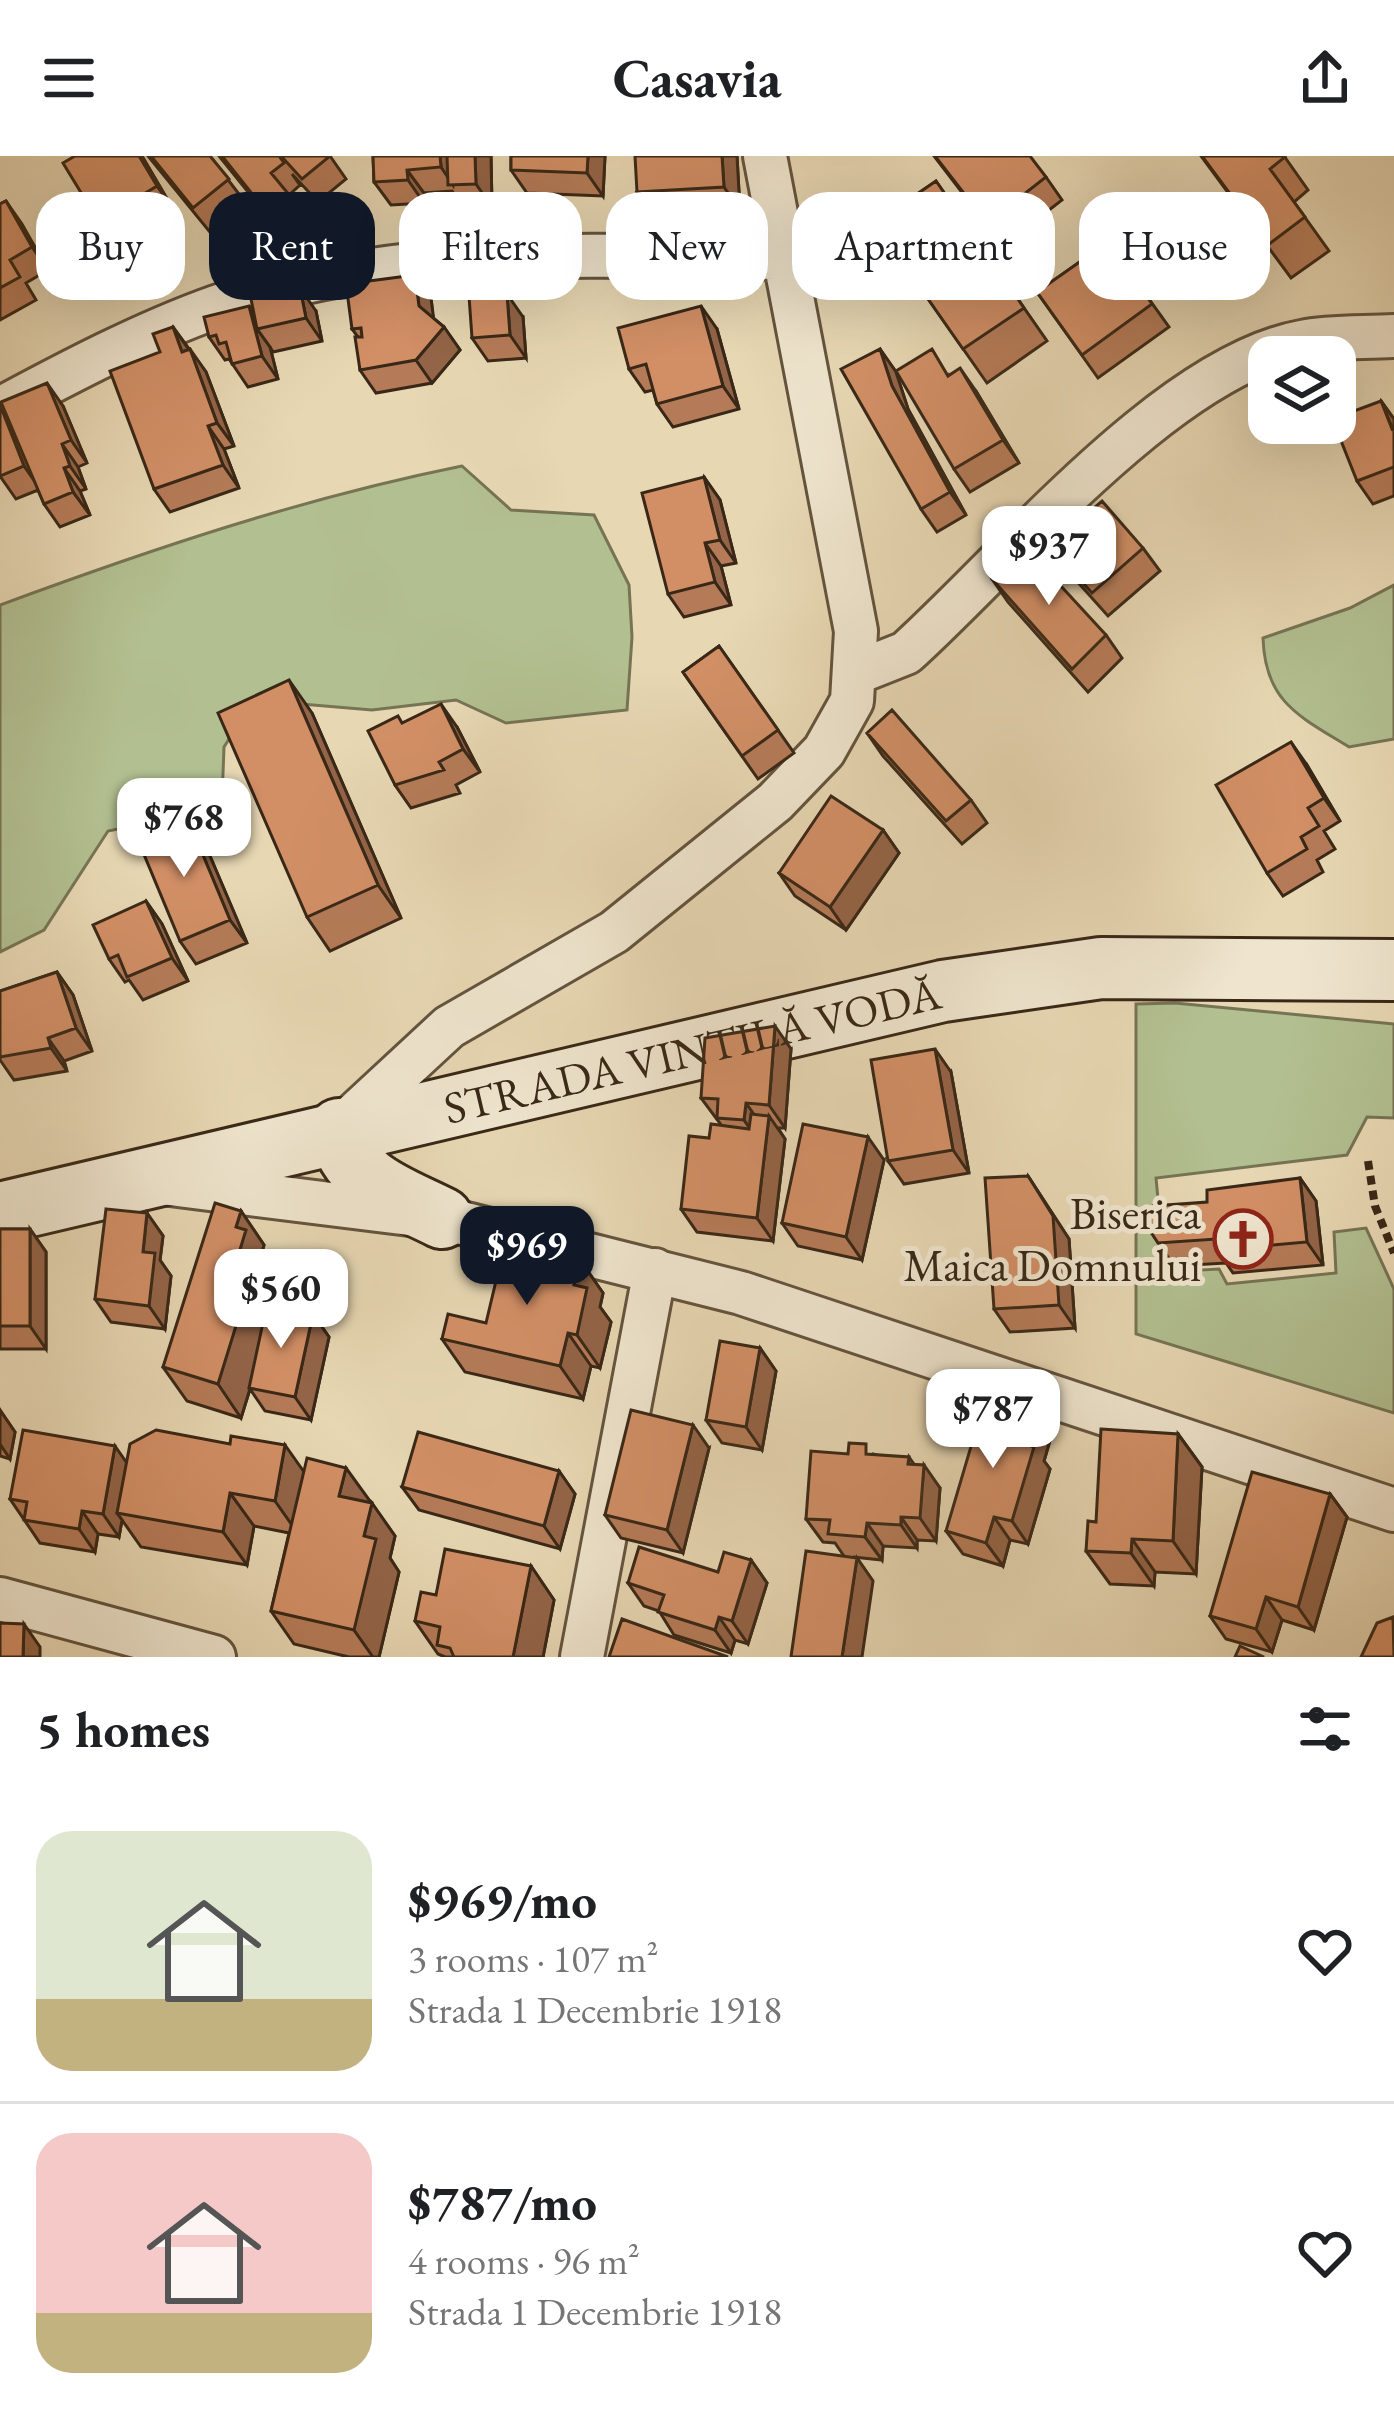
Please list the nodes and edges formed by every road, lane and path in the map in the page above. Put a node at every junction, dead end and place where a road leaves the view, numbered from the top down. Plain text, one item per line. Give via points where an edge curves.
1 (765, 156) edge
2 (782, 258) junction
3 (1394, 336) edge
4 (0, 409) edge
5 (858, 672) junction
6 (1394, 970) edge
7 (339, 1130) junction
8 (1368, 1161) dead end
9 (134, 1179) junction
10 (0, 1213) edge
11 (442, 1218) junction
12 (1394, 1253) edge
13 (655, 1270) junction
14 (1394, 1510) edge
15 (0, 1600) edge
16 (214, 1657) edge
17 (582, 1657) edge

1 - 2 street
2 - 4 street via 450,260 275,291 216,307
2 - 5 street
3 - 5 street via 1300,342 1224,371 1159,413 906,653
5 - 7 street via 836,733 775,802 614,932 449,1027
6 - 7 main road, STRADA VINTILĂ VODĂ via 1101,968 943,991
7 - 9 main road, STRADA VINTILĂ VODĂ
7 - 11 main road via 343,1152 369,1182
8 - 12 path
9 - 10 main road, STRADA VINTILĂ VODĂ
9 - 11 street
11 - 13 street
13 - 14 street
13 - 17 street
15 - 16 street

